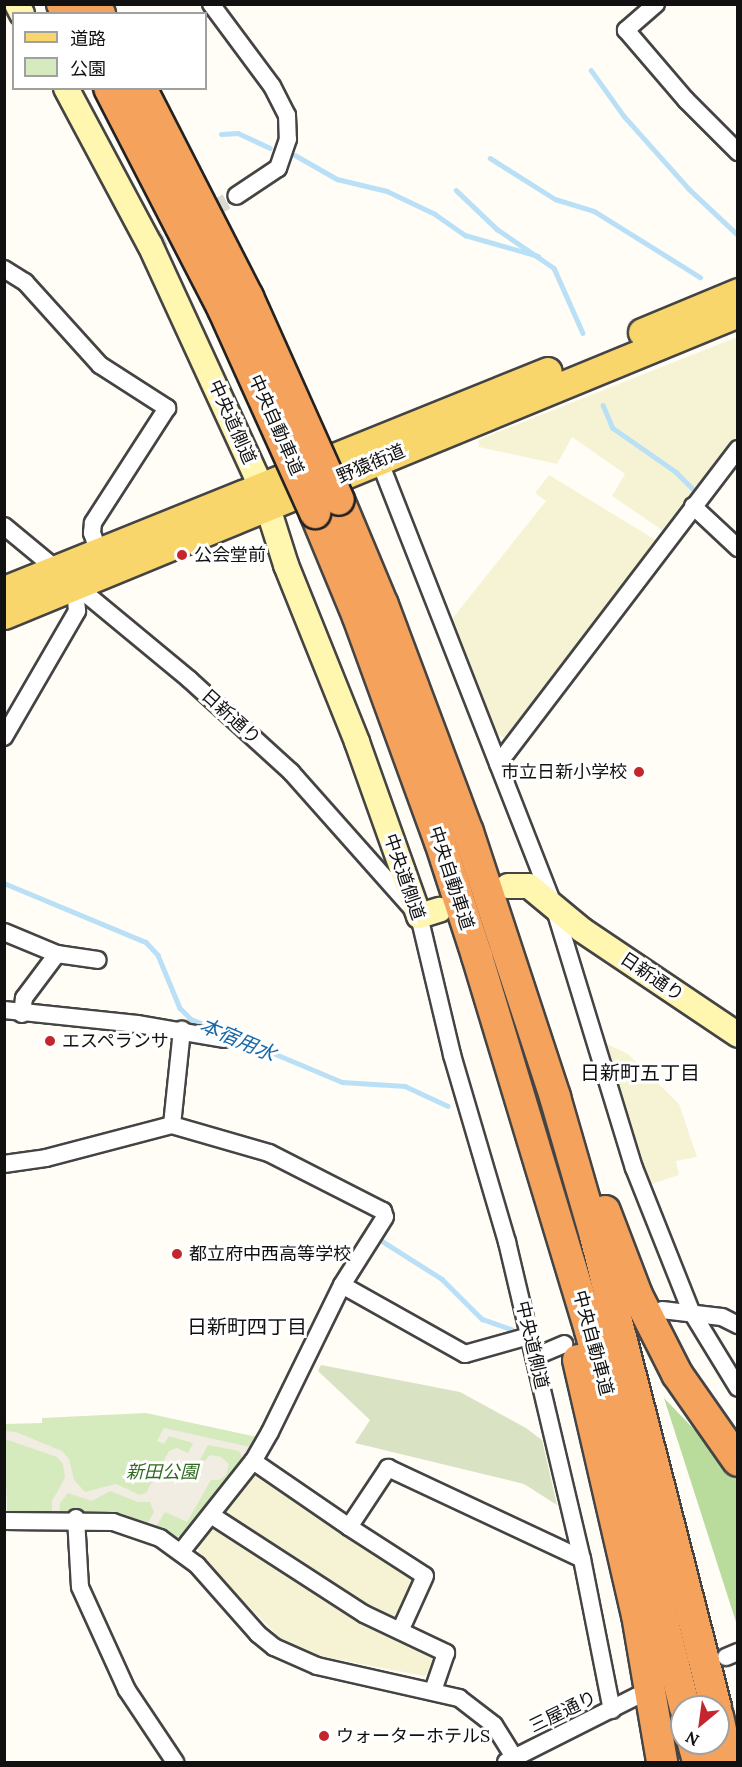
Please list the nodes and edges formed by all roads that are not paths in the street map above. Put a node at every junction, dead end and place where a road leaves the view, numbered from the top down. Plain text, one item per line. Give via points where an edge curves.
1 (211, 4) edge
2 (656, 4) edge
3 (67, 90) edge
4 (110, 90) edge
5 (142, 90) edge
6 (738, 152) edge
7 (236, 196) tunnel mouth
8 (4, 269) edge
9 (738, 292) edge
10 (738, 313) edge
11 (738, 449) edge
12 (379, 460) junction
13 (264, 497) junction
14 (327, 506) junction
15 (693, 506) junction
16 (4, 526) edge
17 (738, 548) edge
18 (99, 552) junction
19 (55, 570) junction
20 (75, 587) junction
21 (4, 590) edge
22 (4, 615) edge
23 (4, 737) edge
24 (498, 764) junction
25 (508, 886) dead end
26 (555, 910) junction
27 (429, 913) junction
28 (4, 932) edge
29 (57, 954) junction
30 (477, 956) junction
31 (509, 956) junction
32 (98, 960) dead end
33 (4, 1010) edge
34 (22, 1014) junction
35 (182, 1030) junction
36 (738, 1035) edge
37 (224, 1039) dead end
38 (172, 1125) junction
39 (4, 1164) edge
40 (342, 1285) junction
41 (691, 1311) junction
42 (665, 1317) dead end
43 (738, 1325) edge
44 (529, 1336) junction
45 (564, 1348) dead end
46 (534, 1357) junction
47 (738, 1388) edge
48 (253, 1461) junction
49 (738, 1461) edge
50 (211, 1515) junction
51 (75, 1518) junction
52 (4, 1521) edge
53 (349, 1527) junction
54 (181, 1552) junction
55 (582, 1559) junction
56 (400, 1631) junction
57 (433, 1690) junction
58 (682, 1695) edge
59 (713, 1695) edge
60 (637, 1696) dead end
61 (612, 1710) junction
62 (510, 1760) edge
63 (175, 1762) edge
64 (662, 1762) edge

1 - 7 street via 272,86 286,115 288,139 278,168
2 - 6 street via 626,30 686,100
3 - 13 street, 中央道側道 via 150,245
4 - 14 highway, 中央自動車道, bridge
5 - 14 highway, 中央自動車道, bridge via 248,297
8 - 18 street via 26,282 100,365 167,408 93,523 92,534
9 - 13 main road, 野猿街道
10 - 12 main road, 野猿街道
11 - 15 street
12 - 13 main road, 野猿街道
12 - 24 street
13 - 18 main road, 野猿街道
13 - 20 main road, 野猿街道
13 - 27 street, 中央道側道
14 - 30 highway, 中央自動車道 via 370,651
14 - 31 highway, 中央自動車道 via 391,627
15 - 17 street
15 - 24 street
16 - 19 street, 日新通り
18 - 19 main road, 野猿街道
19 - 20 street, 日新通り
19 - 21 main road, 野猿街道
20 - 22 main road, 野猿街道
20 - 23 street via 77,611
20 - 27 street, 日新通り via 190,680 291,772
24 - 26 street
25 - 26 street, 日新通り via 529,886
26 - 36 street, 日新通り
26 - 41 street via 634,1168
27 - 44 street, 中央道側道
28 - 29 street
29 - 32 street
29 - 34 street via 24,998
30 - 58 highway, 中央自動車道 via 590,1330
30 - 64 highway via 546,1224 637,1615
31 - 49 highway via 637,1295 681,1381
31 - 59 highway, 中央自動車道 via 595,1236
33 - 34 street
34 - 35 street
35 - 37 street
35 - 38 street
38 - 39 street via 46,1158
38 - 40 street via 269,1153 383,1211 385,1217
40 - 44 street via 465,1354
40 - 48 street
41 - 42 street
41 - 43 street via 722,1317
41 - 47 street
44 - 46 street, 中央道側道
45 - 46 street
46 - 55 street, 中央道側道
48 - 50 street
48 - 53 street
50 - 54 street
50 - 56 street via 364,1614
51 - 52 street
51 - 54 street via 134,1526
51 - 63 street via 80,1587 127,1690
53 - 55 street via 388,1468
53 - 56 street via 425,1576
54 - 57 street via 258,1634 294,1658
55 - 61 street, 中央道側道
56 - 57 street via 446,1653
57 - 62 street via 459,1698 494,1725
60 - 61 street, 三屋通り
61 - 62 street, 三屋通り

